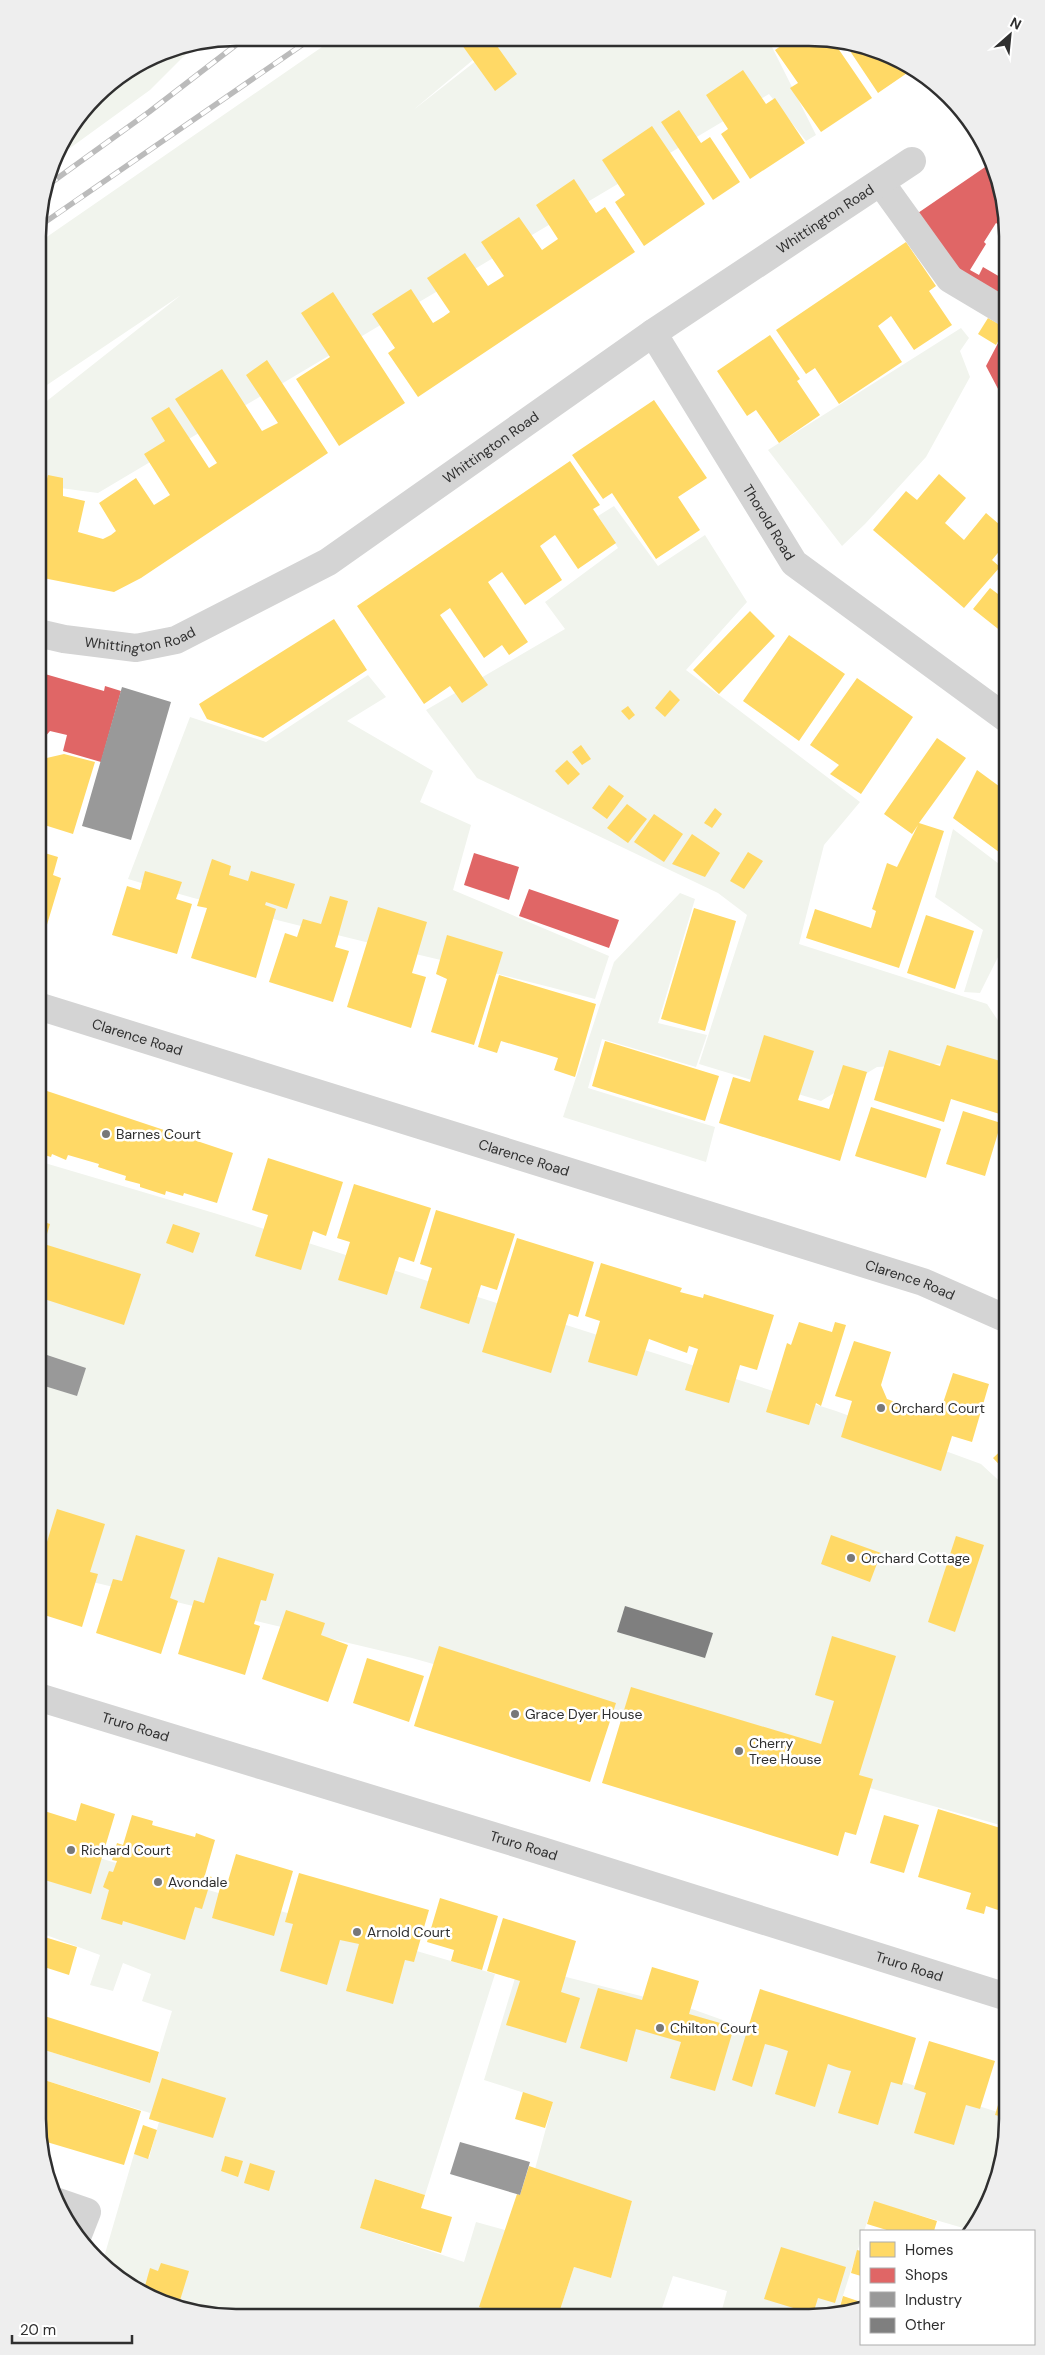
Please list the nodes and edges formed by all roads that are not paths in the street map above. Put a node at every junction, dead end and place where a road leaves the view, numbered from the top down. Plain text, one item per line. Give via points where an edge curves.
1 (912, 162) dead end
2 (881, 183) junction
3 (999, 308) edge
4 (653, 333) junction
5 (46, 635) edge
6 (999, 713) edge
7 (46, 1008) edge
8 (999, 1315) edge
9 (46, 1699) edge
10 (999, 1994) edge
11 (67, 2205) edge
12 (81, 2228) edge

1 - 2 street, Whittington Road
2 - 3 street via 950,279
2 - 4 street, Whittington Road
4 - 5 street, Whittington Road via 328,562 176,640 136,648
4 - 6 street, Thorold Road via 794,563
7 - 8 street, Clarence Road via 923,1282
9 - 10 street, Truro Road
11 - 12 street via 87,2212

